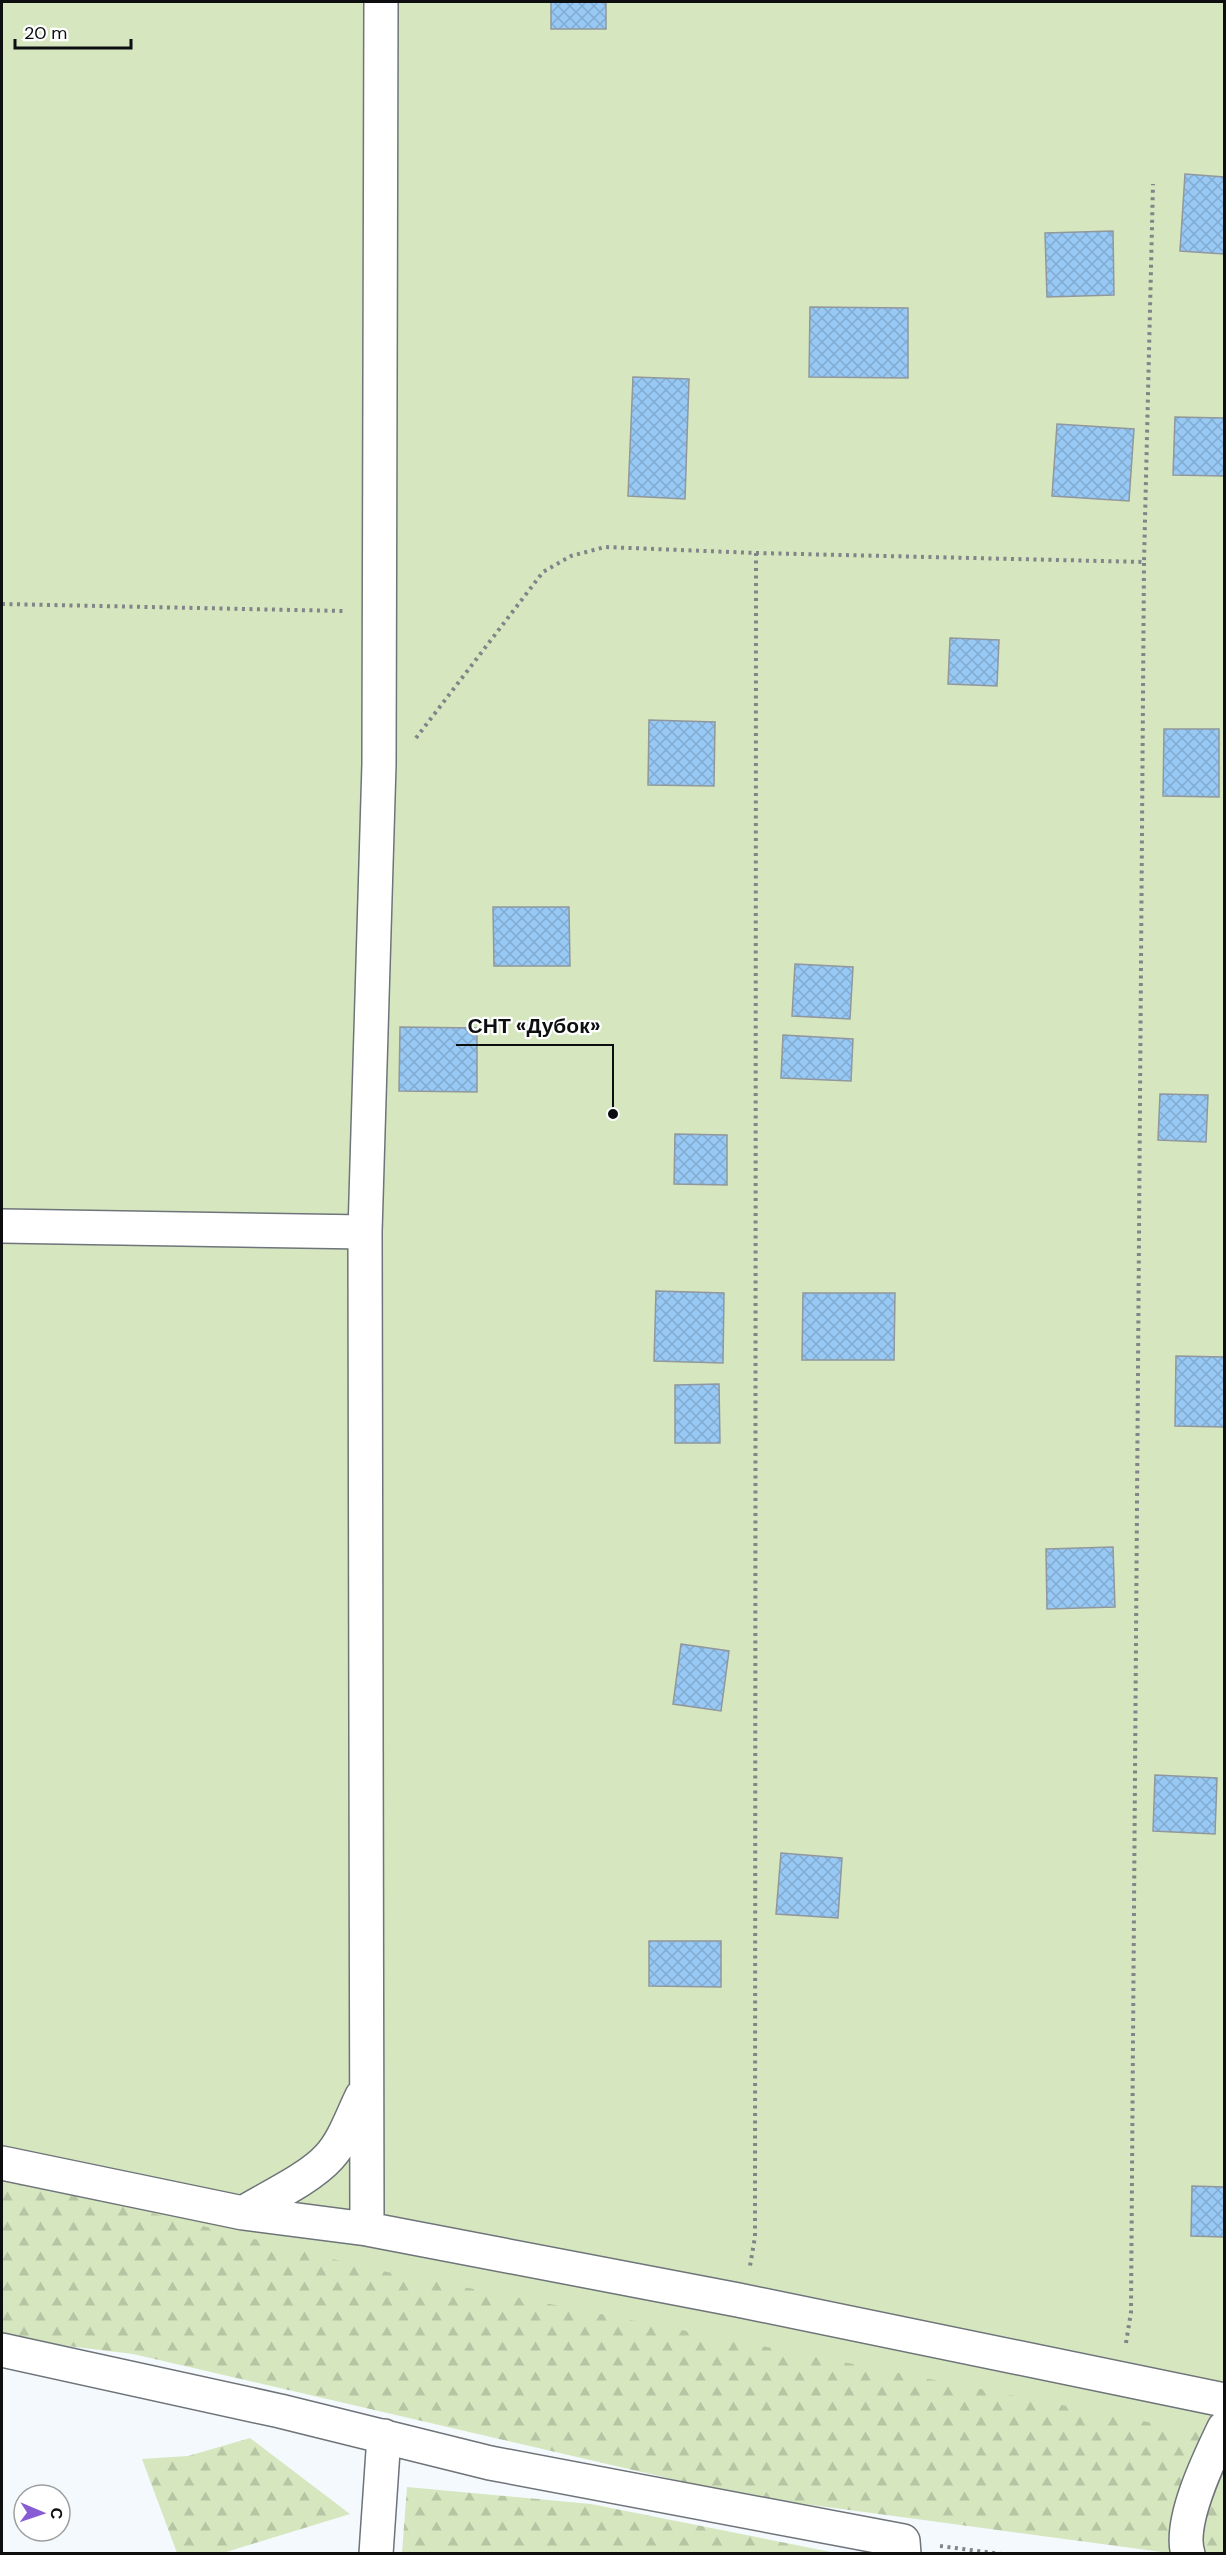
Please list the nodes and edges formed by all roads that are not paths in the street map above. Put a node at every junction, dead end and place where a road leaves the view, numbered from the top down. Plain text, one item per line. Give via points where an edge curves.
1 (381, 2) edge
2 (2, 1226) edge
3 (365, 1232) junction
4 (366, 2086) junction
5 (2, 2163) edge
6 (243, 2213) junction
7 (367, 2229) junction
8 (2, 2350) edge
9 (1224, 2400) edge
10 (1224, 2428) edge
11 (384, 2436) junction
12 (904, 2547) edge
13 (376, 2553) edge
14 (1188, 2553) edge

1 - 3 street via 379,764
2 - 3 street
3 - 4 street
4 - 6 street via 329,2158
4 - 7 street
5 - 6 street
6 - 7 street
7 - 9 street
8 - 11 street
10 - 14 street via 1202,2474 1186,2530
11 - 12 street via 490,2463
11 - 13 street

